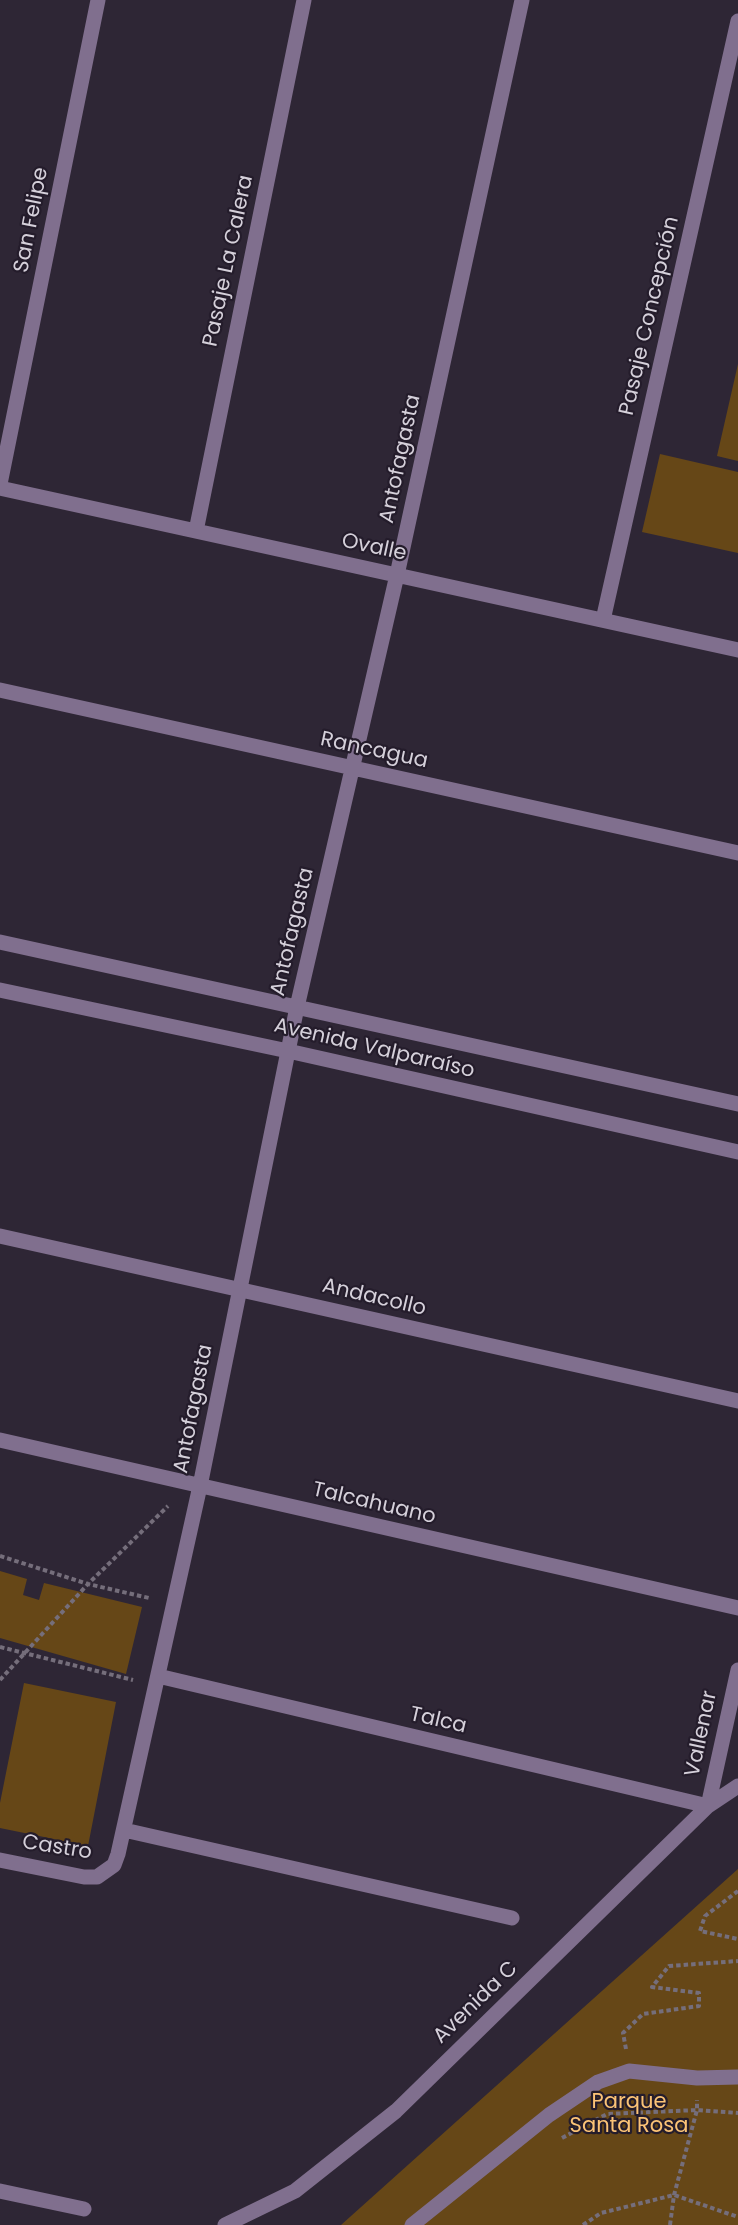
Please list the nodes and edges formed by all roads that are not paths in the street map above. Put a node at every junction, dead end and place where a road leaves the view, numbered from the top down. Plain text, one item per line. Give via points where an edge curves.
1 (98, 0) edge
2 (304, 0) edge
3 (522, 0) edge
4 (738, 21) edge
5 (0, 486) edge
6 (196, 531) junction
7 (397, 575) junction
8 (603, 620) junction
9 (738, 650) edge
10 (0, 690) edge
11 (352, 768) junction
12 (738, 853) edge
13 (0, 942) edge
14 (0, 990) edge
15 (297, 1007) junction
16 (288, 1051) junction
17 (738, 1104) edge
18 (738, 1152) edge
19 (0, 1236) edge
20 (240, 1289) junction
21 (738, 1401) edge
22 (0, 1440) edge
23 (200, 1486) junction
24 (738, 1608) edge
25 (738, 1670) edge
26 (158, 1676) junction
27 (738, 1786) edge
28 (708, 1806) junction
29 (124, 1830) junction
30 (0, 1860) edge
31 (106, 1872) joint
32 (512, 1918) dead end
33 (738, 2077) edge
34 (0, 2191) edge
35 (84, 2209) dead end
36 (225, 2225) edge
37 (412, 2225) edge

1 - 5 street, San Felipe
2 - 6 street, Pasaje La Calera
3 - 7 street, Antofagasta
4 - 8 street, Pasaje Concepción
5 - 6 street, Ovalle
6 - 7 street, Ovalle
7 - 8 street, Ovalle
7 - 11 street, Antofagasta
8 - 9 street, Ovalle
10 - 11 street, Rancagua
11 - 12 street, Rancagua
11 - 15 street, Antofagasta
13 - 15 street, Avenida Valparaíso
14 - 16 street, Avenida Valparaíso
15 - 16 street, Antofagasta
15 - 17 street, Avenida Valparaíso
16 - 18 street, Avenida Valparaíso
16 - 20 street, Antofagasta
19 - 20 street, Andacollo
20 - 21 street, Andacollo
20 - 23 street, Antofagasta
22 - 23 street, Talcahuano
23 - 24 street, Talcahuano
23 - 26 street, Antofagasta
25 - 28 street, Vallenar
26 - 28 street, Talca
26 - 29 street, Antofagasta
27 - 28 street, Avenida C
28 - 36 street, Avenida C via 396,2111 295,2191
29 - 31 street, Antofagasta via 114,1865
29 - 32 street
30 - 31 street, Castro via 84,1877
33 - 37 street via 697,2078 629,2071 598,2082 549,2115
34 - 35 street

